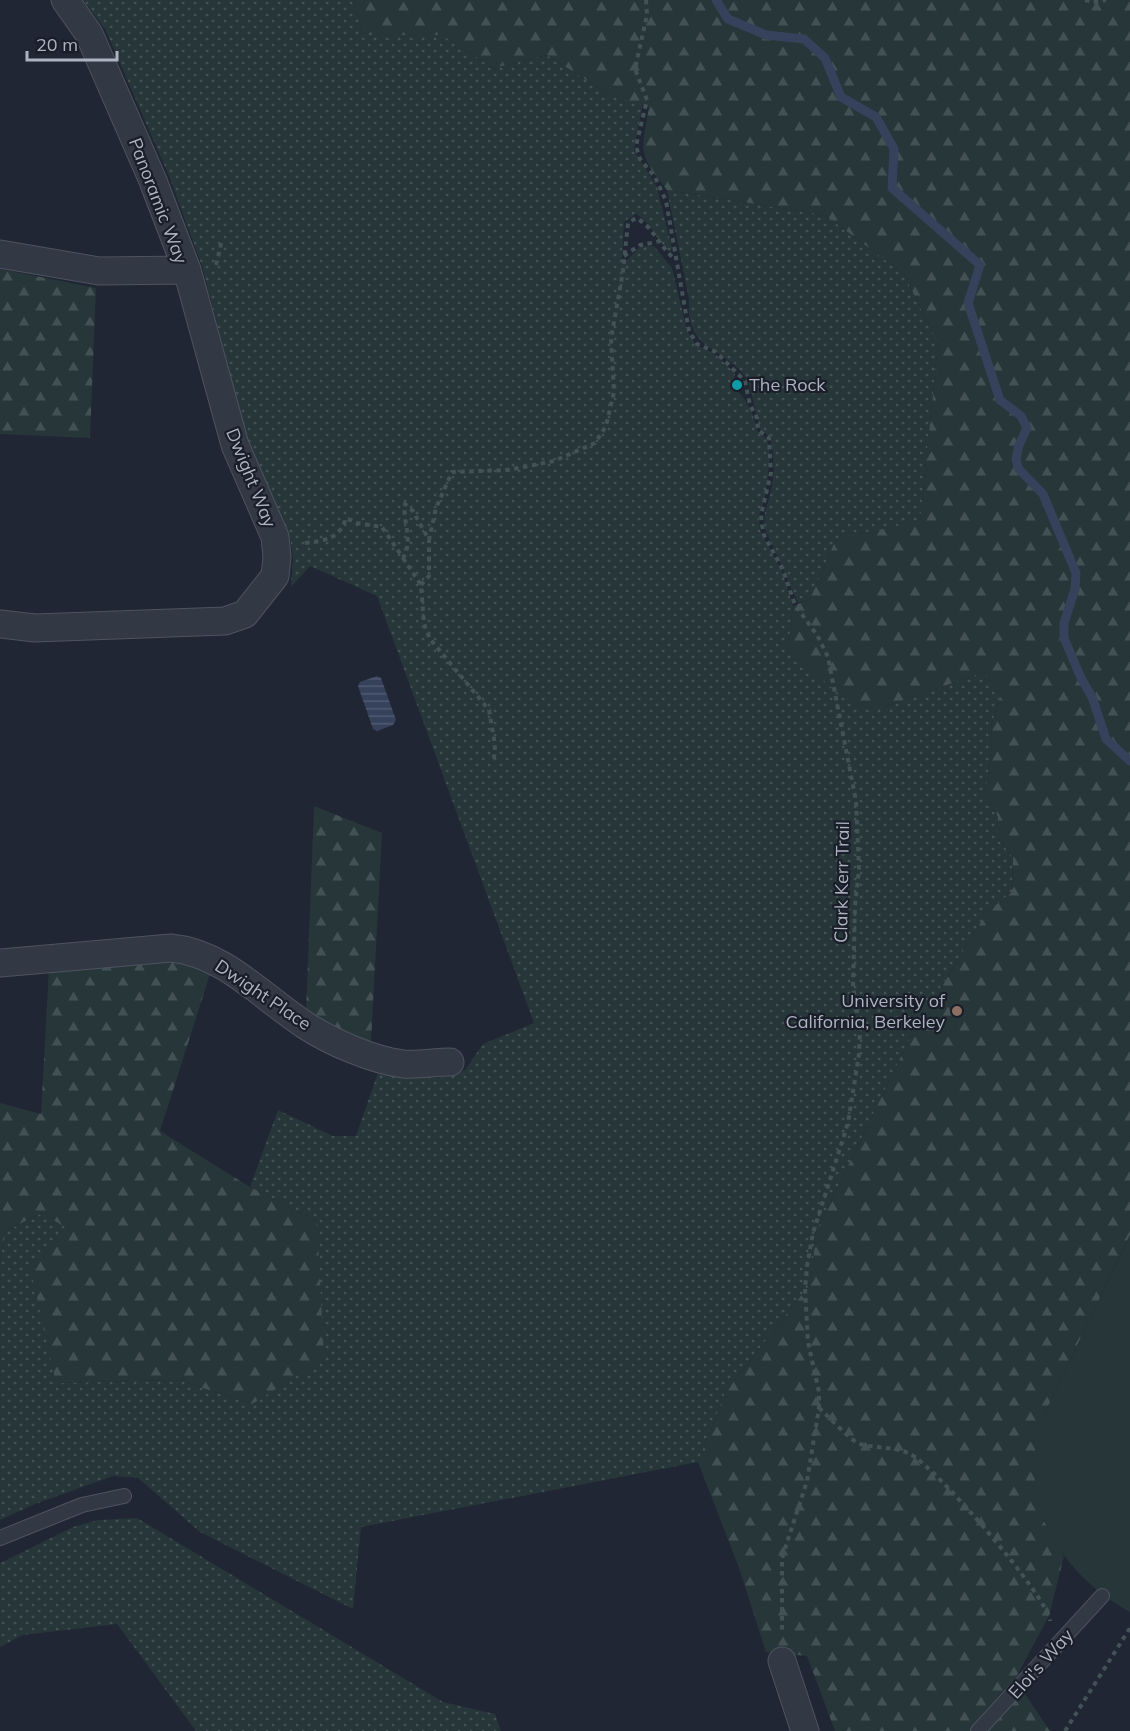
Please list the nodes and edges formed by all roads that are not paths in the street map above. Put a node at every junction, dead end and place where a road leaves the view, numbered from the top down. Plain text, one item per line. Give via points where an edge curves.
1 (65, 0) edge
2 (0, 254) edge
3 (187, 270) junction
4 (0, 624) edge
5 (0, 963) edge
6 (450, 1062) dead end
7 (124, 1496) dead end
8 (0, 1538) edge
9 (1102, 1596) dead end
10 (782, 1660) dead end
11 (805, 1731) edge
12 (978, 1731) edge

1 - 3 street, Panoramic Way via 89,34
2 - 3 street, Panoramic Way via 99,270
3 - 4 street, Dwight Way via 235,445 275,537 275,576 245,614 225,621 35,628
5 - 6 street, Dwight Place via 171,948 189,950 243,979 306,1026 339,1045 403,1064
7 - 8 lane via 82,1505
9 - 12 lane, Eloi's Way
10 - 11 street

